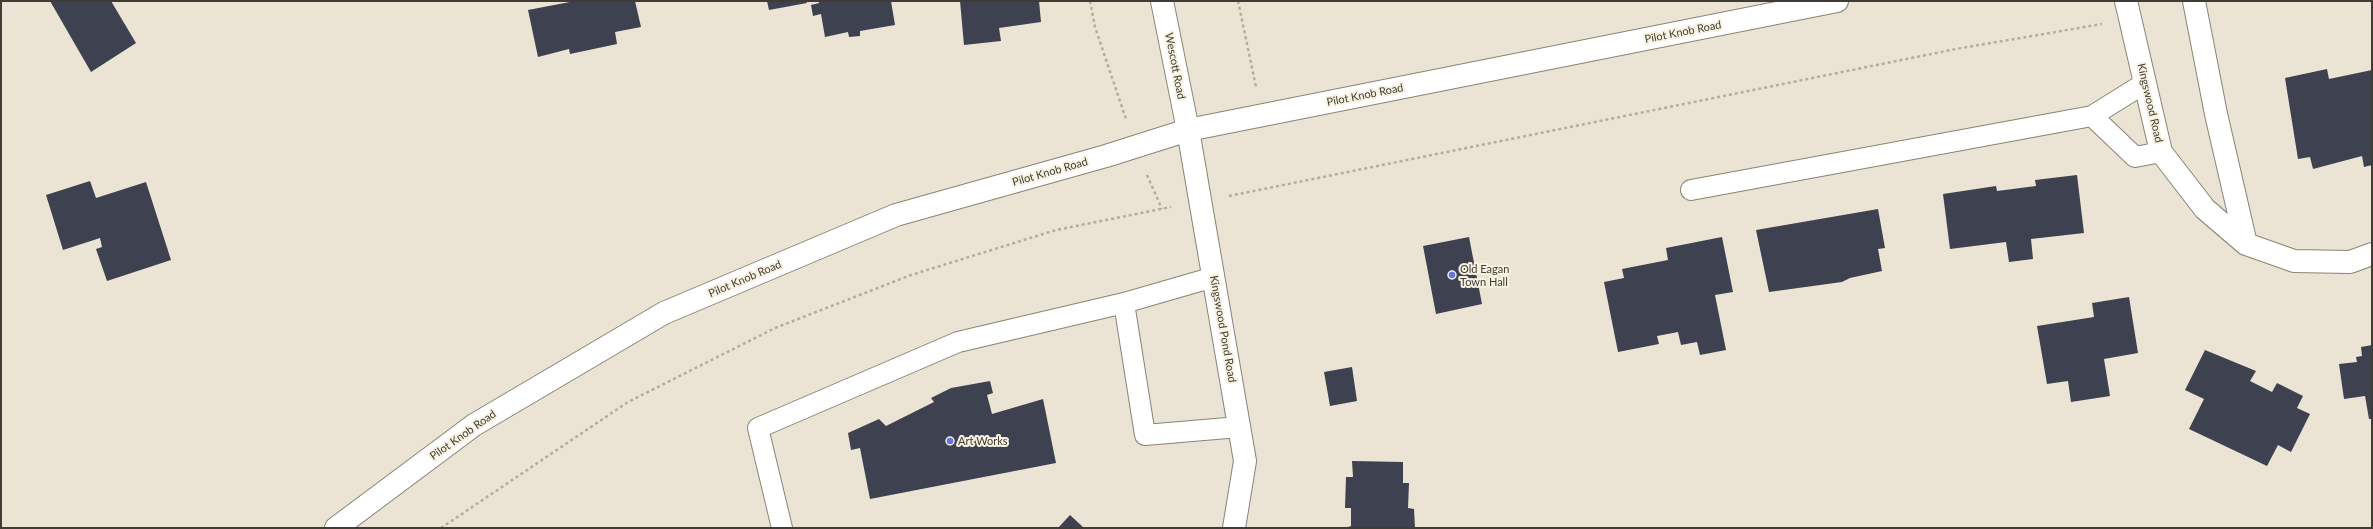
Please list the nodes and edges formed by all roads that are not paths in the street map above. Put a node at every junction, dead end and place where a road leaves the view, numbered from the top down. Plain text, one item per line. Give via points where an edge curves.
1 (1162, 1) edge
2 (1837, 1) edge
3 (2194, 1) edge
4 (2128, 10) edge
5 (2145, 83) junction
6 (2092, 116) junction
7 (1188, 130) junction
8 (2161, 152) junction
9 (1691, 190) dead end
10 (2246, 244) junction
11 (2372, 254) edge
12 (1214, 277) junction
13 (1124, 302) junction
14 (1239, 427) junction
15 (336, 528) edge
16 (782, 528) edge
17 (1234, 528) edge

1 - 7 main road, Wescott Road
2 - 7 main road, Pilot Knob Road
3 - 10 main road via 2216,114
4 - 5 main road, Kingswood Road
5 - 6 lane
5 - 8 main road, Kingswood Road
6 - 8 lane via 2135,157
6 - 9 lane
7 - 12 main road, Kingswood Pond Road
7 - 15 main road, Pilot Knob Road via 896,215 664,313 474,425
8 - 10 main road, Kingswood Road via 2205,209
10 - 11 main road, Kingswood Road via 2294,261 2350,262
12 - 13 lane
12 - 14 main road, Kingswood Pond Road
13 - 14 lane via 1145,435
13 - 16 lane via 958,342 758,428
14 - 17 main road, Kingswood Pond Road via 1245,461

